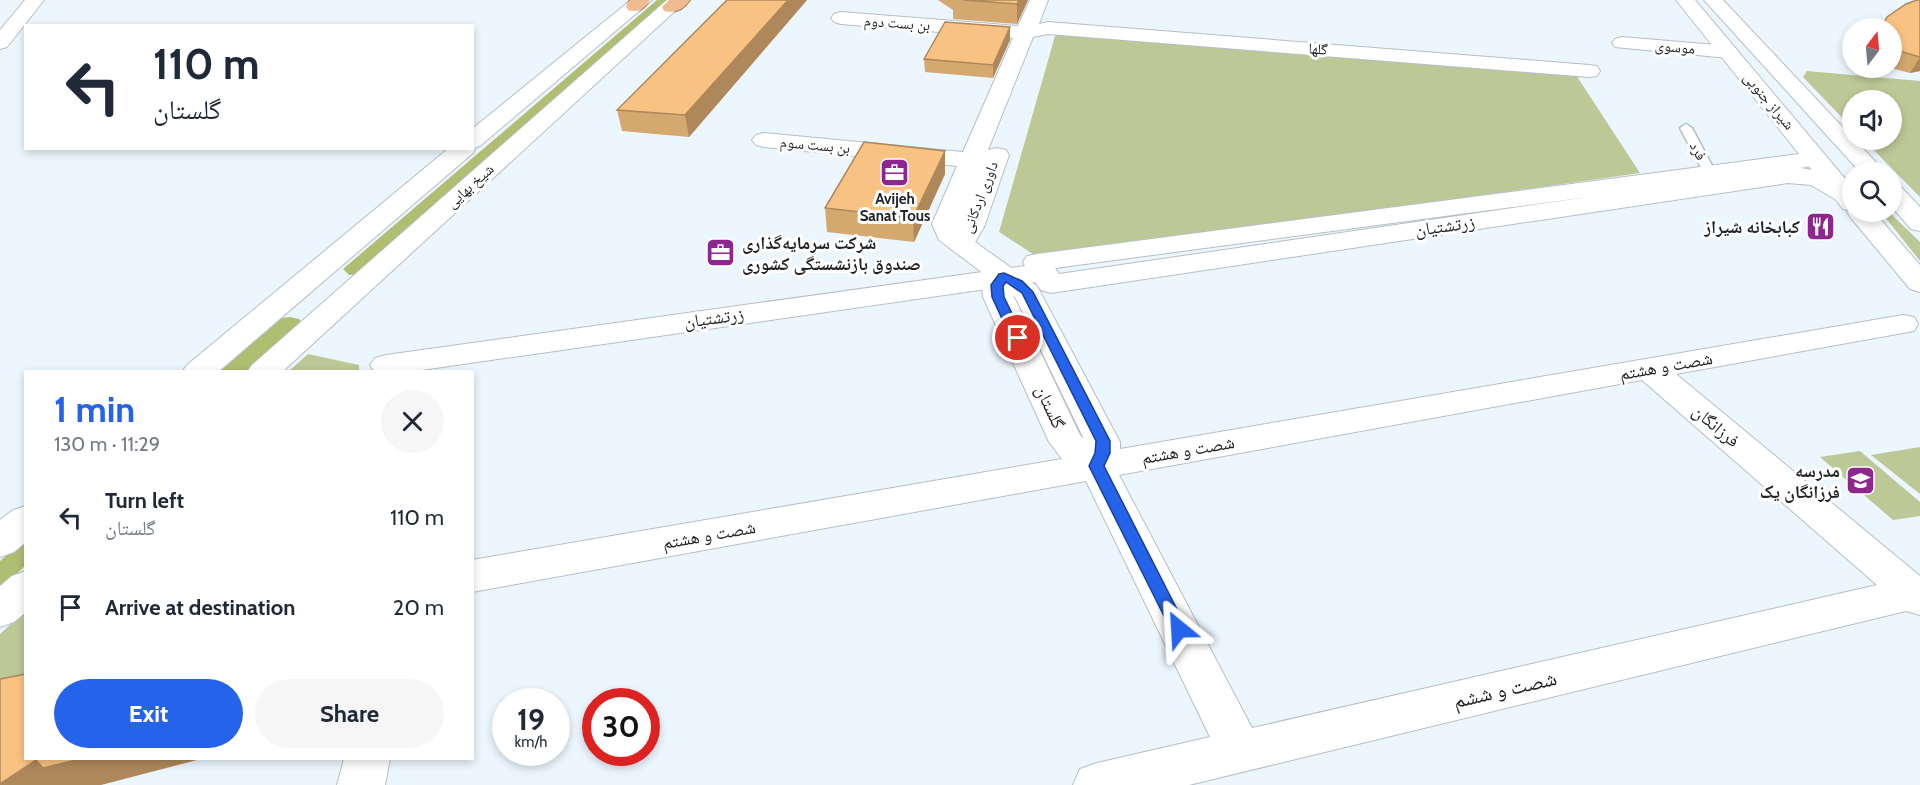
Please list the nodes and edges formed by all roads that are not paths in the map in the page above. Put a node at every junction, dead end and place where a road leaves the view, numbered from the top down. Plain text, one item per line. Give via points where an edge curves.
1 (13, 0) edge
2 (35, 0) edge
3 (1039, 0) edge
4 (1060, 0) edge
5 (1685, 0) edge
6 (1713, 0) edge
7 (639, 2) edge
8 (677, 2) edge
9 (0, 15) edge
10 (841, 18) dead end
11 (1037, 30) junction
12 (0, 43) edge
13 (1622, 43) dead end
14 (1728, 52) junction
15 (1589, 71) dead end
16 (1686, 128) dead end
17 (474, 139) edge
18 (764, 140) dead end
19 (462, 150) edge
20 (1815, 159) junction
21 (984, 160) junction
22 (1865, 162) edge
23 (1710, 173) junction
24 (1842, 191) edge
25 (1842, 193) edge
26 (1902, 203) edge
27 (1868, 222) edge
28 (1920, 223) edge
29 (1043, 272) junction
30 (1004, 276) junction
31 (1920, 282) edge
32 (294, 290) junction
33 (347, 296) junction
34 (1903, 324) dead end
35 (386, 365) dead end
36 (1649, 369) junction
37 (200, 370) edge
38 (265, 370) edge
39 (1097, 466) junction
40 (24, 522) edge
41 (0, 542) edge
42 (474, 576) edge
43 (24, 589) edge
44 (1916, 596) edge
45 (0, 610) edge
46 (1240, 751) junction
47 (367, 760) edge
48 (361, 785) edge
49 (1098, 785) edge

1 - 9 street
2 - 12 street
3 - 11 street, داوری اردکانی
4 - 11 street, داوری اردکانی
5 - 14 street, شیراز جنوبی
6 - 22 street, شیراز جنوبی
7 - 17 street, شیخ بهایی
8 - 33 street, شیخ بهایی
10 - 11 street, بن بست دوم
11 - 15 street, گلها
11 - 21 street, داوری اردکانی
13 - 14 street, موسوی
14 - 20 street, شیراز جنوبی
16 - 23 lane, فرد
18 - 21 street, بن بست سوم
19 - 32 street, شیخ بهایی
20 - 23 street, زرتشتیان
20 - 24 street, شیراز جنوبی
21 - 30 street, داوری اردکانی via 945,224 960,244
23 - 29 street, زرتشتیان via 1037,262
25 - 29 street, زرتشتیان via 1822,179 1788,175 1051,284
26 - 28 street
27 - 31 street, شیراز جنوبی
29 - 30 street, زرتشتیان
30 - 35 street, زرتشتیان
30 - 39 street, گلستان via 997,285 998,297 1066,442
32 - 33 street
32 - 37 street, شیخ بهایی
33 - 38 street, شیخ بهایی
34 - 36 street, شصت و هشتم
36 - 39 street, شصت و هشتم
36 - 44 street, فرزانگان
39 - 42 street, شصت و هشتم
39 - 46 street, گلستان
40 - 41 street
43 - 45 street
44 - 46 street, شصت و ششم
46 - 49 street, شصت و ششم
47 - 48 street

